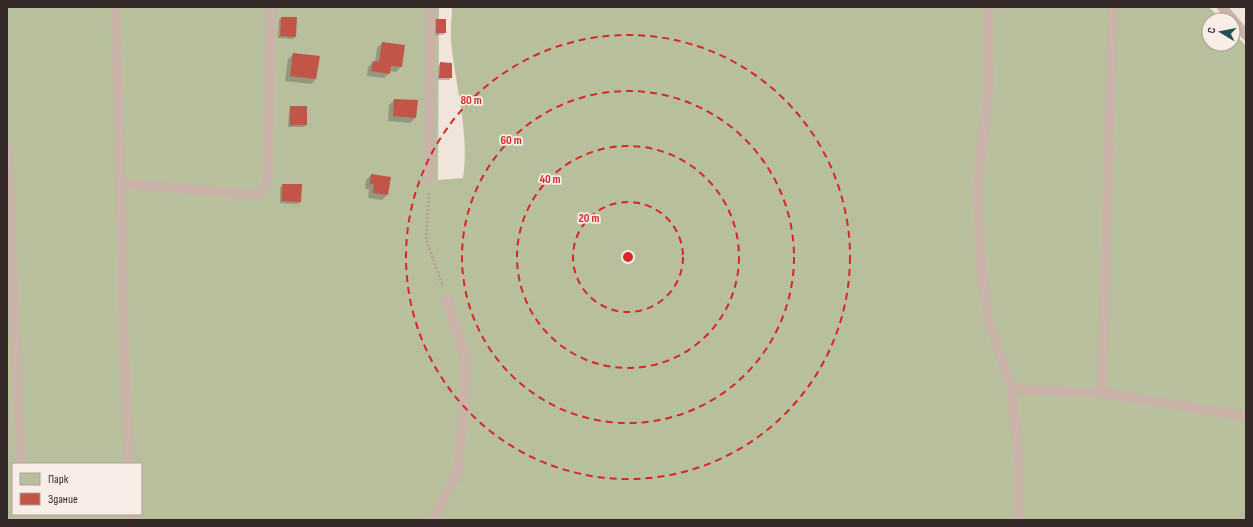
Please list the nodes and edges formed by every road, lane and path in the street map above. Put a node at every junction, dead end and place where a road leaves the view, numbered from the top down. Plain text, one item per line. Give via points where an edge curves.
1 (116, 7) edge
2 (271, 7) edge
3 (431, 7) edge
4 (988, 7) edge
5 (1113, 7) edge
6 (1222, 7) edge
7 (1246, 34) edge
8 (7, 147) edge
9 (429, 179) joint
10 (120, 183) junction
11 (447, 299) joint
12 (1012, 389) junction
13 (1102, 393) junction
14 (1246, 416) edge
15 (21, 463) edge
16 (129, 463) edge
17 (434, 520) edge
18 (1019, 520) edge

1 - 10 lane
2 - 10 lane via 268,178 261,194
3 - 9 lane
4 - 12 lane via 989,84 977,192 981,260 989,322
5 - 13 lane
6 - 7 lane
8 - 15 lane
9 - 11 path via 426,238
10 - 16 lane
11 - 17 lane via 466,360 463,424 458,473
12 - 13 lane
12 - 18 lane via 1019,469
13 - 14 lane

